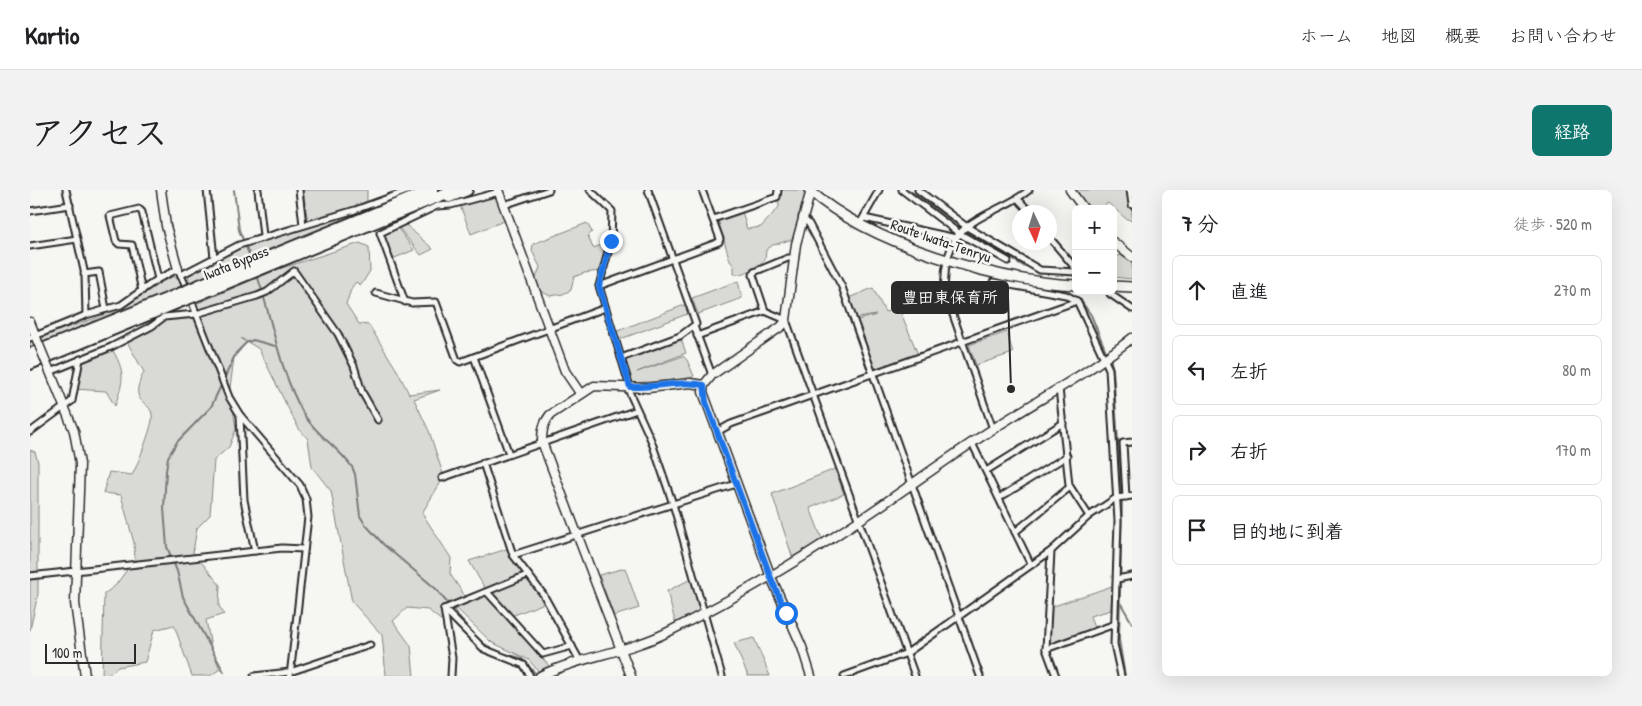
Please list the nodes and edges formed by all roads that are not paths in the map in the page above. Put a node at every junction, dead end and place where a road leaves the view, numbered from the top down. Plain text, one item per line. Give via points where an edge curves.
1 (66, 190) edge
2 (161, 190) edge
3 (207, 190) edge
4 (258, 190) edge
5 (299, 190) edge
6 (425, 190) edge
7 (432, 190) edge
8 (454, 190) edge
9 (467, 190) edge
10 (549, 190) edge
11 (590, 190) edge
12 (648, 190) edge
13 (702, 190) edge
14 (778, 190) edge
15 (879, 190) edge
16 (902, 190) edge
17 (918, 190) edge
18 (1029, 190) edge
19 (1070, 190) edge
20 (1130, 190) edge
21 (499, 191) edge
22 (810, 191) edge
23 (410, 199) edge
24 (1018, 199) junction
25 (70, 205) junction
26 (504, 205) junction
27 (1024, 205) edge
28 (1081, 205) edge
29 (1132, 205) edge
30 (30, 211) edge
31 (802, 217) junction
32 (713, 219) junction
33 (862, 221) junction
34 (303, 225) junction
35 (962, 231) junction
36 (263, 236) junction
37 (77, 239) junction
38 (1117, 245) edge
39 (30, 246) edge
40 (1057, 246) edge
41 (1132, 257) edge
42 (214, 258) junction
43 (794, 258) junction
44 (674, 259) junction
45 (948, 260) junction
46 (1008, 261) dead end
47 (1072, 265) edge
48 (1072, 270) edge
49 (180, 272) junction
50 (84, 274) junction
51 (158, 279) junction
52 (993, 282) dead end
53 (185, 284) dead end
54 (1072, 285) edge
55 (599, 286) junction
56 (1132, 287) edge
57 (1117, 289) edge
58 (142, 291) junction
59 (376, 293) dead end
60 (1117, 295) edge
61 (181, 297) junction
62 (1077, 301) junction
63 (405, 302) junction
64 (193, 305) dead end
65 (605, 308) junction
66 (106, 309) junction
67 (1132, 309) edge
68 (765, 310) junction
69 (196, 314) junction
70 (86, 315) junction
71 (786, 320) junction
72 (30, 322) edge
73 (694, 326) junction
74 (549, 328) junction
75 (697, 336) junction
76 (34, 338) edge
77 (1132, 338) edge
78 (962, 342) junction
79 (30, 354) edge
80 (474, 357) junction
81 (621, 358) junction
82 (80, 360) junction
83 (1104, 360) junction
84 (30, 364) edge
85 (50, 370) junction
86 (873, 374) junction
87 (712, 376) junction
88 (704, 385) junction
89 (628, 387) junction
90 (1059, 388) junction
91 (580, 393) junction
92 (814, 395) junction
93 (65, 405) junction
94 (637, 410) junction
95 (240, 415) junction
96 (378, 420) dead end
97 (1063, 423) junction
98 (993, 428) junction
99 (30, 432) edge
100 (717, 432) junction
101 (542, 442) junction
102 (1132, 442) edge
103 (972, 443) junction
104 (509, 454) junction
105 (1067, 456) junction
106 (483, 463) junction
107 (986, 470) junction
108 (442, 478) dead end
109 (736, 484) junction
110 (912, 484) junction
111 (1070, 488) junction
112 (1132, 496) edge
113 (1126, 497) junction
114 (999, 498) junction
115 (1116, 498) junction
116 (673, 504) junction
117 (1089, 516) junction
118 (859, 521) junction
119 (1015, 532) junction
120 (578, 534) junction
121 (304, 548) junction
122 (255, 551) junction
123 (1051, 551) junction
124 (512, 555) junction
125 (1031, 565) junction
126 (76, 571) junction
127 (527, 575) junction
128 (30, 576) edge
129 (1132, 576) edge
130 (771, 578) junction
131 (1117, 579) junction
132 (488, 592) junction
133 (444, 609) junction
134 (705, 612) junction
135 (958, 615) junction
136 (1115, 624) junction
137 (370, 645) dead end
138 (572, 646) junction
139 (1046, 649) junction
140 (623, 650) junction
141 (907, 653) junction
142 (580, 661) junction
143 (290, 674) edge
144 (85, 676) edge
145 (254, 676) edge
146 (451, 676) edge
147 (530, 676) edge
148 (542, 676) edge
149 (631, 676) edge
150 (722, 676) edge
151 (811, 676) edge
152 (844, 676) edge
153 (915, 676) edge
154 (980, 676) edge
155 (1056, 676) edge
156 (1121, 676) edge

1 - 25 street
2 - 49 street via 166,226
3 - 42 street
4 - 36 street
5 - 34 street
6 - 23 highway
7 - 23 highway, Iwata Bypass
8 - 23 highway, Iwata Bypass
9 - 23 highway
10 - 26 street
11 - 55 street via 612,211 611,241
12 - 44 street
13 - 32 street
14 - 32 street via 777,197
15 - 33 street
16 - 35 street
17 - 35 street
18 - 24 street
19 - 28 street
20 - 29 street
21 - 26 street
21 - 63 street via 438,206 380,233
22 - 31 street
22 - 33 main road, Route Iwata-Tenryu
23 - 34 street
23 - 61 highway, Iwata Bypass, bridge
24 - 27 street
24 - 35 street
25 - 30 street
25 - 37 street
26 - 74 street
31 - 43 street
31 - 86 street via 809,224 842,287
32 - 44 street via 719,242
33 - 35 street
33 - 45 main road, Route Iwata-Tenryu
34 - 36 street
35 - 45 street
35 - 46 street
35 - 48 street via 1040,270
36 - 42 street
37 - 39 street
37 - 50 street
38 - 41 street
40 - 47 street
42 - 49 street
43 - 68 street via 754,272
43 - 71 street
44 - 55 street
44 - 73 street via 696,319
45 - 54 main road, Route Iwata-Tenryu via 1016,278
45 - 78 street via 944,272 945,292
49 - 51 street
49 - 53 street
50 - 66 street via 99,272
50 - 70 street
51 - 58 street
51 - 58 street via 142,212 139,209 110,216 116,241 132,245
52 - 62 street via 1066,295
55 - 65 street
56 - 57 main road
58 - 66 street via 121,305
59 - 63 street
60 - 67 street
61 - 79 highway, Iwata Bypass
61 - 84 highway, Iwata Bypass
62 - 78 street
62 - 83 street
63 - 80 street via 436,302 458,360
64 - 69 street
65 - 74 street
65 - 81 street
66 - 70 street
68 - 71 street
68 - 75 street
69 - 82 street via 164,317 119,343
69 - 95 street via 229,397
69 - 96 street via 257,296 294,271 338,334 354,366 362,392
70 - 76 street
71 - 87 street
71 - 92 street
72 - 76 street
73 - 75 street
73 - 81 street via 680,336
74 - 80 street
74 - 91 street via 565,371
75 - 87 street
76 - 85 street, bridge
77 - 83 street
78 - 86 street
78 - 98 street
80 - 104 street
81 - 89 street
82 - 85 street
82 - 93 street via 72,401
83 - 90 street
83 - 115 street via 1109,369
85 - 93 street
86 - 92 street
86 - 110 street
87 - 88 street
88 - 89 street via 690,382 648,388
88 - 100 street via 706,402
89 - 91 street via 594,386
89 - 94 street
90 - 97 street
90 - 98 street
91 - 101 street via 544,422
92 - 100 street
92 - 118 street
93 - 99 street
93 - 126 street via 80,464
94 - 101 street
94 - 116 street
95 - 121 street via 300,485 306,498 308,517
95 - 122 street via 244,500
97 - 105 street
97 - 107 street
98 - 103 street
100 - 109 street
101 - 104 street
101 - 120 street
102 - 113 street via 1123,443
103 - 107 street
103 - 110 street
104 - 106 street
105 - 111 street
105 - 114 street
106 - 108 street
106 - 124 street
107 - 114 street
109 - 116 street
109 - 130 street
110 - 118 street
110 - 135 street
111 - 117 street
111 - 119 street
112 - 113 street
113 - 115 street
114 - 119 street
115 - 117 street
115 - 131 street
116 - 120 street
116 - 134 street
117 - 123 street
118 - 130 street
118 - 141 street
119 - 125 street
120 - 124 street
120 - 140 street
121 - 122 street
121 - 143 street
122 - 126 street
123 - 125 street
123 - 139 street
124 - 127 street
125 - 135 street
126 - 128 street
126 - 144 street via 75,614
127 - 132 street
127 - 138 street
129 - 131 street
130 - 134 street
130 - 151 street via 802,647
131 - 136 street
132 - 133 street
132 - 138 street via 543,654
133 - 146 street via 452,658
133 - 147 street via 484,649 524,665
134 - 140 street via 670,631
134 - 150 street
135 - 141 street
135 - 154 street
136 - 139 street
136 - 156 street via 1114,644
137 - 143 street
138 - 142 street
139 - 155 street
140 - 142 street
140 - 149 street
141 - 152 street
141 - 153 street
142 - 148 street
143 - 145 street

